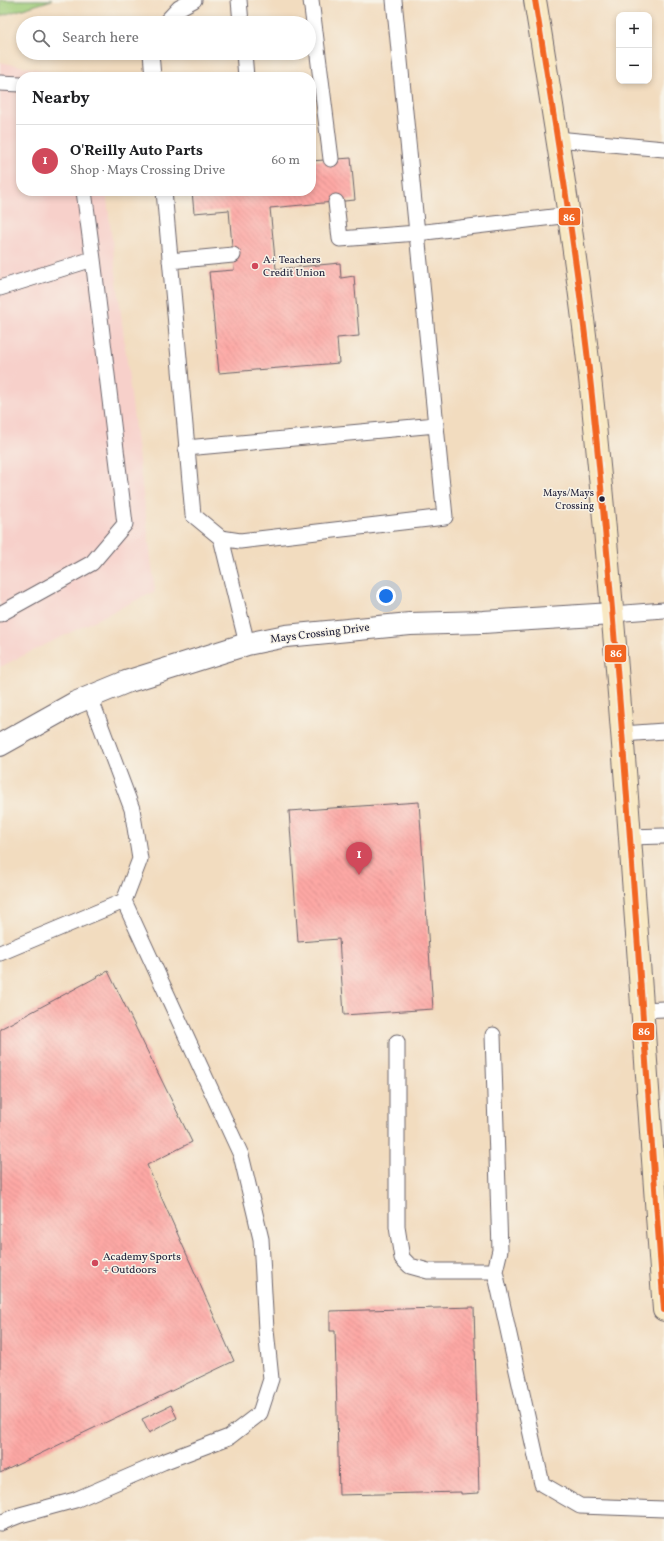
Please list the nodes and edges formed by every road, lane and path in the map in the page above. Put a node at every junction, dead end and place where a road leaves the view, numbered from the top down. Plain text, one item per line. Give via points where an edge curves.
1 (194, 0) edge
2 (239, 0) edge
3 (311, 0) edge
4 (394, 0) edge
5 (535, 0) edge
6 (172, 16) edge
7 (240, 16) edge
8 (313, 16) edge
9 (316, 40) edge
10 (152, 60) edge
11 (245, 60) edge
12 (153, 72) edge
13 (246, 72) edge
14 (0, 83) edge
15 (16, 84) edge
16 (558, 140) junction
17 (664, 149) edge
18 (331, 159) dead end
19 (85, 196) edge
20 (164, 196) edge
21 (336, 202) dead end
22 (570, 215) junction
23 (417, 233) junction
24 (233, 255) dead end
25 (93, 259) junction
26 (170, 261) junction
27 (0, 288) edge
28 (436, 426) junction
29 (186, 448) junction
30 (222, 538) junction
31 (664, 610) edge
32 (0, 614) edge
33 (612, 614) junction
34 (247, 644) junction
35 (90, 696) junction
36 (664, 731) edge
37 (623, 734) junction
38 (0, 745) edge
39 (664, 836) edge
40 (629, 837) junction
41 (124, 901) junction
42 (0, 953) edge
43 (664, 1009) edge
44 (642, 1010) junction
45 (493, 1035) dead end
46 (397, 1042) dead end
47 (495, 1271) junction
48 (664, 1310) edge
49 (664, 1509) edge
50 (0, 1523) edge

1 - 6 lane via 179,8
2 - 7 lane
3 - 8 lane
4 - 23 lane
5 - 16 main road
9 - 18 lane
10 - 12 lane
11 - 13 lane
14 - 15 lane
16 - 17 lane
16 - 22 main road
19 - 25 lane
20 - 26 lane
21 - 23 lane via 340,239
22 - 23 lane
22 - 33 main road via 593,404
23 - 28 lane
24 - 26 lane
25 - 27 lane
25 - 32 lane via 124,524 92,564
26 - 29 lane
28 - 29 lane
28 - 30 lane via 445,518 240,541
29 - 30 lane via 193,515
30 - 34 lane
31 - 33 lane
33 - 34 street, Mays Crossing Drive via 410,624 286,636
33 - 37 main road
34 - 35 street, Mays Crossing Drive
35 - 38 street, Mays Crossing Drive via 16,734
35 - 41 lane via 132,809 140,859
36 - 37 lane
37 - 40 main road
39 - 40 lane
40 - 44 main road
41 - 42 lane
41 - 50 lane via 241,1156 261,1239 271,1379 260,1413 229,1436 75,1500
43 - 44 lane
44 - 48 main road
45 - 47 lane via 500,1250
46 - 47 lane via 397,1227 402,1258 410,1266 428,1271
47 - 49 lane via 542,1484 580,1506

